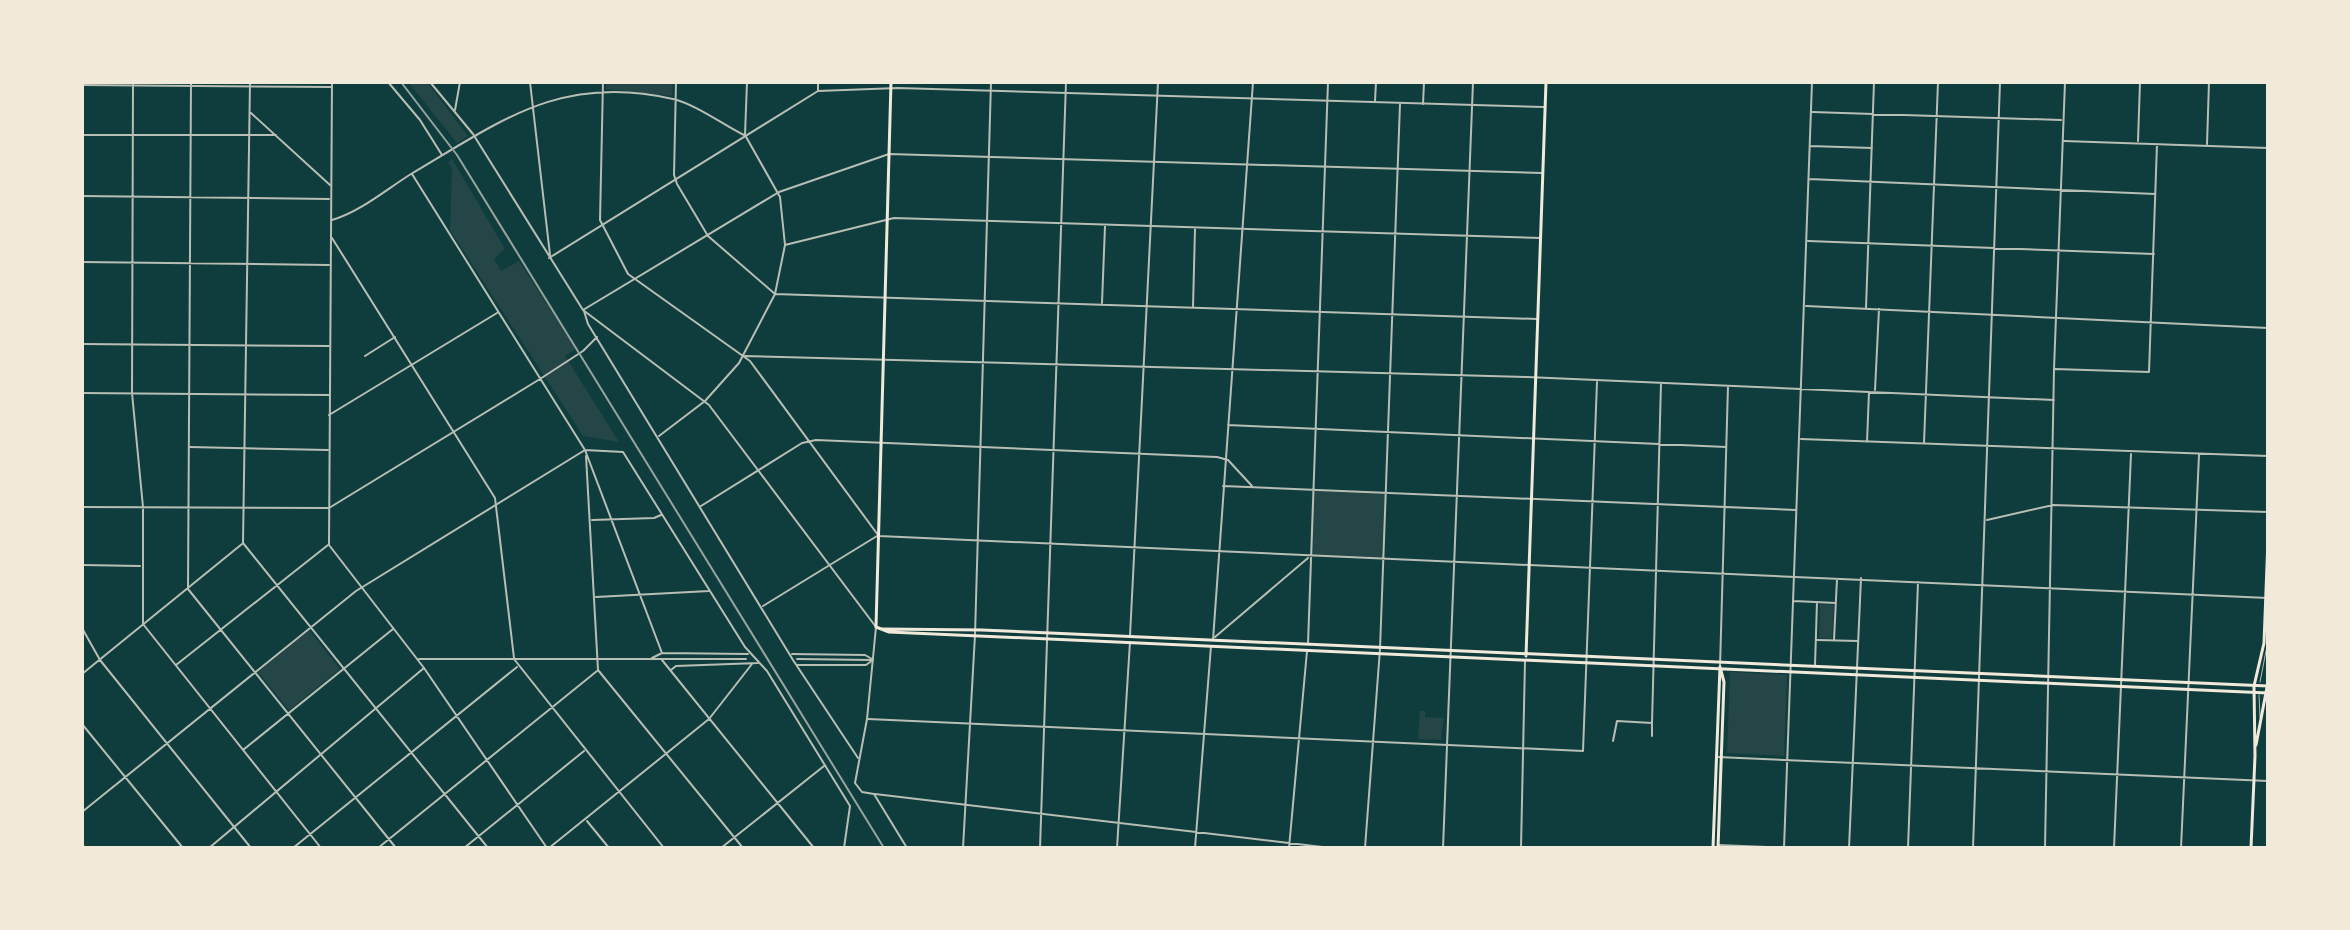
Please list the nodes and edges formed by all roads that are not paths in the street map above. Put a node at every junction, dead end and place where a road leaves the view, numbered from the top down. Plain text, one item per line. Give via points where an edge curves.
1 (332, 82) edge
2 (388, 82) edge
3 (430, 82) edge
4 (460, 82) edge
5 (530, 82) edge
6 (603, 82) edge
7 (676, 82) edge
8 (747, 82) edge
9 (818, 82) edge
10 (891, 82) edge
11 (991, 82) edge
12 (1066, 82) edge
13 (1158, 82) edge
14 (1253, 82) edge
15 (1328, 82) edge
16 (1376, 82) edge
17 (1424, 82) edge
18 (1473, 82) edge
19 (1546, 82) edge
20 (1812, 82) edge
21 (1874, 82) edge
22 (1938, 82) edge
23 (2000, 82) edge
24 (2065, 82) edge
25 (2140, 82) edge
26 (2209, 82) edge
27 (133, 84) edge
28 (191, 84) edge
29 (250, 84) edge
30 (82, 85) edge
31 (332, 87) junction
32 (890, 88) junction
33 (818, 91) junction
34 (991, 91) junction
35 (603, 92) junction
36 (1066, 93) junction
37 (1157, 95) junction
38 (1252, 98) junction
39 (675, 100) junction
40 (1327, 101) junction
41 (1375, 102) junction
42 (1400, 103) junction
43 (1423, 104) junction
44 (530, 106) junction
45 (1472, 106) junction
46 (1545, 107) junction
47 (455, 111) junction
48 (250, 112) junction
49 (1810, 112) junction
50 (1873, 114) junction
51 (1936, 116) junction
52 (2000, 119) junction
53 (2063, 120) junction
54 (473, 134) junction
55 (82, 135) edge
56 (132, 135) junction
57 (190, 135) junction
58 (250, 135) junction
59 (276, 135) junction
60 (745, 135) junction
61 (2063, 141) junction
62 (2138, 142) junction
63 (2157, 144) junction
64 (2207, 145) junction
65 (1809, 146) junction
66 (1873, 148) junction
67 (2268, 148) edge
68 (889, 154) junction
69 (442, 156) junction
70 (989, 156) junction
71 (1064, 158) junction
72 (1154, 161) junction
73 (1246, 164) junction
74 (1325, 166) junction
75 (1398, 169) junction
76 (1470, 171) junction
77 (1544, 173) junction
78 (412, 174) junction
79 (674, 179) junction
80 (1809, 179) junction
81 (1872, 181) junction
82 (1935, 183) junction
83 (330, 185) junction
84 (1997, 185) junction
85 (2061, 188) junction
86 (779, 192) junction
87 (2155, 194) junction
88 (82, 196) edge
89 (132, 197) junction
90 (191, 198) junction
91 (250, 198) junction
92 (331, 199) junction
93 (887, 219) junction
94 (330, 221) junction
95 (987, 222) junction
96 (1062, 223) junction
97 (1105, 224) junction
98 (600, 225) junction
99 (1151, 226) junction
100 (1195, 228) junction
101 (1241, 229) junction
102 (1323, 231) junction
103 (1395, 234) junction
104 (708, 236) junction
105 (1467, 236) junction
106 (331, 238) junction
107 (1541, 238) junction
108 (1807, 241) junction
109 (1869, 243) junction
110 (785, 245) junction
111 (1932, 246) junction
112 (1996, 247) junction
113 (2058, 250) junction
114 (2154, 254) junction
115 (549, 258) junction
116 (82, 262) edge
117 (132, 263) junction
118 (191, 264) junction
119 (249, 264) junction
120 (331, 265) junction
121 (634, 281) junction
122 (775, 294) junction
123 (885, 298) junction
124 (986, 301) junction
125 (1059, 303) junction
126 (1102, 304) junction
127 (1147, 306) junction
128 (1804, 306) junction
129 (1193, 307) junction
130 (1235, 308) junction
131 (1866, 308) junction
132 (1879, 309) junction
133 (583, 310) junction
134 (1319, 311) junction
135 (1930, 312) junction
136 (498, 313) junction
137 (1392, 313) junction
138 (1993, 315) junction
139 (1465, 316) junction
140 (2056, 317) junction
141 (1539, 319) junction
142 (2151, 323) junction
143 (2268, 328) edge
144 (395, 337) junction
145 (597, 337) junction
146 (82, 344) edge
147 (131, 344) junction
148 (191, 345) junction
149 (249, 346) junction
150 (329, 346) junction
151 (365, 356) dead end
152 (745, 356) junction
153 (883, 359) junction
154 (984, 362) junction
155 (1058, 364) junction
156 (413, 366) junction
157 (1144, 366) junction
158 (1231, 369) junction
159 (2054, 369) junction
160 (1317, 371) junction
161 (1390, 373) junction
162 (1463, 375) junction
163 (1536, 377) junction
164 (540, 379) junction
165 (1597, 380) junction
166 (1661, 382) junction
167 (1728, 384) junction
168 (1801, 388) junction
169 (1869, 391) junction
170 (1875, 391) junction
171 (82, 393) edge
172 (132, 393) junction
173 (1926, 393) junction
174 (190, 394) junction
175 (248, 395) junction
176 (329, 395) junction
177 (1990, 396) junction
178 (2054, 400) junction
179 (705, 401) junction
180 (329, 415) junction
181 (1227, 425) junction
182 (1315, 429) junction
183 (1387, 431) junction
184 (453, 432) junction
185 (1460, 435) junction
186 (658, 436) junction
187 (1534, 439) junction
188 (1800, 439) junction
189 (808, 441) junction
190 (1595, 441) junction
191 (1867, 442) junction
192 (880, 443) junction
193 (1661, 443) junction
194 (1924, 445) junction
195 (190, 447) junction
196 (981, 447) junction
197 (1726, 447) junction
198 (246, 448) junction
199 (1989, 448) junction
200 (329, 450) junction
201 (585, 450) junction
202 (1055, 450) junction
203 (2053, 450) junction
204 (2131, 452) junction
205 (1139, 454) junction
206 (2199, 454) junction
207 (2268, 456) edge
208 (1224, 458) junction
209 (758, 471) junction
210 (1222, 486) junction
211 (1252, 486) junction
212 (1312, 489) junction
213 (1385, 492) junction
214 (1458, 495) junction
215 (1532, 498) junction
216 (1594, 502) junction
217 (497, 504) junction
218 (1659, 504) junction
219 (2053, 505) junction
220 (701, 506) junction
221 (82, 507) edge
222 (143, 507) junction
223 (2129, 507) junction
224 (188, 508) junction
225 (243, 508) junction
226 (329, 508) junction
227 (1724, 508) junction
228 (1796, 510) junction
229 (2197, 510) junction
230 (2268, 512) edge
231 (662, 514) junction
232 (610, 519) junction
233 (592, 520) junction
234 (1985, 521) junction
235 (878, 535) junction
236 (2268, 539) edge
237 (978, 540) junction
238 (243, 543) junction
239 (1051, 544) junction
240 (329, 545) junction
241 (1135, 548) junction
242 (1217, 551) junction
243 (1310, 556) junction
244 (1383, 559) junction
245 (1456, 561) junction
246 (1529, 564) junction
247 (82, 565) edge
248 (141, 566) junction
249 (829, 567) junction
250 (1592, 567) junction
251 (2268, 569) edge
252 (1657, 571) junction
253 (1721, 573) junction
254 (1794, 575) junction
255 (1838, 578) junction
256 (1861, 578) junction
257 (1918, 581) junction
258 (275, 584) junction
259 (1981, 584) junction
260 (360, 588) junction
261 (2051, 588) junction
262 (188, 589) junction
263 (2266, 589) junction
264 (710, 591) junction
265 (2126, 591) junction
266 (639, 595) junction
267 (2192, 595) junction
268 (594, 597) junction
269 (2267, 598) edge
270 (1793, 601) junction
271 (1817, 602) junction
272 (1837, 603) junction
273 (762, 607) junction
274 (143, 624) junction
275 (310, 627) junction
276 (876, 627) junction
277 (82, 628) edge
278 (220, 629) junction
279 (393, 629) junction
280 (975, 632) junction
281 (1049, 635) junction
282 (1130, 639) junction
283 (1816, 640) junction
284 (1834, 640) junction
285 (1213, 641) junction
286 (1858, 641) junction
287 (2268, 641) edge
288 (1307, 648) junction
289 (1380, 651) junction
290 (662, 653) junction
291 (749, 654) junction
292 (790, 654) junction
293 (1452, 654) junction
294 (1526, 657) junction
295 (514, 658) junction
296 (595, 658) junction
297 (652, 658) junction
298 (662, 659) junction
299 (746, 659) dead end
300 (797, 659) dead end
301 (1587, 659) junction
302 (100, 660) junction
303 (418, 660) junction
304 (874, 660) junction
305 (1652, 662) junction
306 (759, 663) junction
307 (752, 664) junction
308 (1719, 664) junction
309 (797, 665) junction
310 (175, 666) junction
311 (1815, 666) junction
312 (517, 667) junction
313 (1791, 667) junction
314 (424, 668) junction
315 (344, 669) junction
316 (598, 670) junction
317 (1856, 670) junction
318 (256, 672) junction
319 (672, 673) junction
320 (82, 674) edge
321 (1914, 674) junction
322 (1979, 678) junction
323 (2048, 680) junction
324 (2121, 680) junction
325 (2121, 685) junction
326 (2268, 685) edge
327 (2188, 686) junction
328 (2254, 686) junction
329 (2259, 687) junction
330 (2261, 693) edge
331 (209, 709) junction
332 (550, 709) junction
333 (377, 711) junction
334 (288, 714) junction
335 (458, 715) junction
336 (709, 719) junction
337 (867, 719) junction
338 (1652, 723) junction
339 (82, 724) edge
340 (971, 725) junction
341 (1046, 728) junction
342 (1125, 731) junction
343 (1203, 735) junction
344 (1652, 736) dead end
345 (1300, 739) junction
346 (1613, 741) dead end
347 (167, 743) junction
348 (1373, 743) junction
349 (1448, 746) junction
350 (1523, 749) junction
351 (242, 751) junction
352 (585, 751) junction
353 (412, 754) junction
354 (667, 754) junction
355 (322, 756) junction
356 (2255, 756) junction
357 (1715, 757) junction
358 (1722, 757) junction
359 (859, 758) junction
360 (488, 760) junction
361 (1787, 760) junction
362 (1853, 763) junction
363 (825, 766) junction
364 (1910, 766) junction
365 (1975, 768) junction
366 (2046, 772) junction
367 (2117, 774) junction
368 (126, 777) junction
369 (2184, 777) junction
370 (2253, 781) junction
371 (2268, 781) edge
372 (619, 792) junction
373 (277, 793) junction
374 (445, 794) junction
375 (874, 794) junction
376 (356, 798) junction
377 (778, 803) junction
378 (518, 804) junction
379 (968, 806) junction
380 (82, 812) edge
381 (1044, 815) junction
382 (585, 819) junction
383 (1120, 823) junction
384 (235, 827) junction
385 (1196, 832) junction
386 (310, 834) junction
387 (478, 836) junction
388 (734, 837) junction
389 (389, 839) junction
390 (1290, 843) junction
391 (82, 844) edge
392 (1713, 846) edge
393 (1718, 846) edge
394 (85, 848) edge
395 (183, 848) edge
396 (209, 848) edge
397 (251, 848) edge
398 (293, 848) edge
399 (321, 848) edge
400 (378, 848) edge
401 (396, 848) edge
402 (464, 848) edge
403 (488, 848) edge
404 (548, 848) edge
405 (609, 848) edge
406 (664, 848) edge
407 (721, 848) edge
408 (743, 848) edge
409 (814, 848) edge
410 (844, 848) edge
411 (907, 848) edge
412 (963, 848) edge
413 (1040, 848) edge
414 (1117, 848) edge
415 (1195, 848) edge
416 (1289, 848) edge
417 (1331, 848) edge
418 (1365, 848) edge
419 (1443, 848) edge
420 (1521, 848) edge
421 (1784, 848) edge
422 (1793, 848) edge
423 (1849, 848) edge
424 (1908, 848) edge
425 (1973, 848) edge
426 (2045, 848) edge
427 (2114, 848) edge
428 (2181, 848) edge
429 (2251, 848) edge

1 - 31 street
2 - 69 street
3 - 47 street
4 - 47 street
5 - 44 street
6 - 35 street
7 - 39 street
8 - 60 street
9 - 33 street
10 - 32 main road
11 - 34 street
12 - 36 street
13 - 37 street
14 - 38 street
15 - 40 street
16 - 41 street
17 - 43 street
18 - 45 street
19 - 46 main road
20 - 49 street
21 - 50 street
22 - 51 street
23 - 52 street
24 - 53 street
25 - 62 street
26 - 64 street
27 - 28 street
27 - 30 street
27 - 56 street
28 - 29 street
28 - 57 street
29 - 31 street
29 - 48 street
31 - 83 street
32 - 33 street
32 - 34 street
32 - 68 main road
33 - 60 street
34 - 36 street
34 - 70 street
35 - 39 street
35 - 44 street
35 - 98 street
36 - 37 street
36 - 71 street
37 - 38 street
37 - 72 street
38 - 40 street
38 - 73 street
39 - 60 street
39 - 79 street
40 - 41 street
40 - 74 street
41 - 42 street
42 - 43 street
42 - 75 street
43 - 45 street
44 - 54 street
44 - 115 street
45 - 46 street
45 - 76 street
46 - 77 main road
47 - 54 street
48 - 58 street
48 - 59 street
49 - 50 street
49 - 65 street
50 - 51 street
50 - 66 street
51 - 52 street
51 - 82 street
52 - 53 street
52 - 84 street
53 - 61 street
54 - 69 street
54 - 115 street
55 - 56 street
56 - 57 street
56 - 89 street
57 - 58 street
57 - 90 street
58 - 59 street
58 - 91 street
59 - 83 street
60 - 79 street
60 - 86 street
61 - 62 street
61 - 85 street
62 - 63 street
63 - 64 street
63 - 87 street
64 - 67 street
65 - 66 street
65 - 80 street
66 - 81 street
68 - 70 street
68 - 86 street
68 - 93 main road
69 - 78 street
70 - 71 street
70 - 95 street
71 - 72 street
71 - 96 street
72 - 73 street
72 - 99 street
73 - 74 street
73 - 101 street
74 - 75 street
74 - 102 street
75 - 76 street
75 - 103 street
76 - 77 street
76 - 105 street
77 - 107 main road
78 - 94 street
78 - 136 street
79 - 98 street
79 - 104 street
80 - 81 street
80 - 108 street
81 - 82 street
81 - 109 street
82 - 84 street
82 - 111 street
83 - 92 street
84 - 85 street
84 - 112 street
85 - 87 street
85 - 113 street
86 - 104 street
86 - 110 street
87 - 114 street
88 - 89 street
89 - 90 street
89 - 117 street
90 - 91 street
90 - 118 street
91 - 92 street
91 - 119 street
92 - 94 street
93 - 95 street
93 - 110 street
93 - 123 main road
94 - 106 street
95 - 96 street
95 - 124 street
96 - 97 street
96 - 125 street
97 - 99 street
97 - 126 street
98 - 115 street
98 - 121 street
99 - 100 street
99 - 127 street
100 - 101 street
100 - 129 street
101 - 102 street
101 - 130 street
102 - 103 street
102 - 134 street
103 - 105 street
103 - 137 street
104 - 121 street
104 - 122 street
105 - 107 street
105 - 139 street
106 - 120 street
106 - 144 street
107 - 141 main road
108 - 109 street
108 - 128 street
109 - 111 street
109 - 131 street
110 - 122 street
111 - 112 street
111 - 135 street
112 - 113 street
112 - 138 street
113 - 114 street
113 - 140 street
114 - 142 street
115 - 133 street
116 - 117 street
117 - 118 street
117 - 147 street
118 - 119 street
118 - 148 street
119 - 120 street
119 - 149 street
120 - 150 street
121 - 133 street
121 - 152 street
122 - 123 street
122 - 152 street
123 - 124 street
123 - 153 main road
124 - 125 street
124 - 154 street
125 - 126 street
125 - 155 street
126 - 127 street
127 - 129 street
127 - 157 street
128 - 131 street
128 - 168 street
129 - 130 street
130 - 134 street
130 - 158 street
131 - 132 street
132 - 135 street
132 - 170 street
133 - 145 street
133 - 179 street
134 - 137 street
134 - 160 street
135 - 138 street
135 - 173 street
136 - 156 street
136 - 164 street
137 - 139 street
137 - 161 street
138 - 140 street
138 - 177 street
139 - 141 street
139 - 162 street
140 - 142 street
140 - 159 street
141 - 163 main road
142 - 143 street
142 - 159 street via 2149,372
144 - 151 street
144 - 156 street
145 - 164 street
145 - 186 street
146 - 147 street
147 - 148 street
147 - 172 street
148 - 149 street
148 - 174 street
149 - 150 street
149 - 175 street
150 - 176 street
152 - 153 street
152 - 179 street
152 - 189 street
153 - 154 street
153 - 192 main road
154 - 155 street
154 - 196 street
155 - 157 street
155 - 202 street
156 - 180 street
156 - 184 street
157 - 158 street
157 - 205 street
158 - 160 street
158 - 181 street
159 - 178 street
160 - 161 street
160 - 182 street
161 - 162 street
161 - 183 street
162 - 163 street
162 - 185 street
163 - 165 street
163 - 187 main road
164 - 184 street
164 - 201 street
165 - 166 street
165 - 190 street
166 - 167 street
166 - 193 street
167 - 168 street
167 - 197 street
168 - 169 street
168 - 188 street
169 - 170 street
169 - 191 street
170 - 173 street
171 - 172 street
172 - 174 street
172 - 222 street
173 - 177 street
173 - 194 street
174 - 175 street
174 - 195 street
175 - 176 street
175 - 198 street
176 - 180 street
177 - 178 street
177 - 199 street
178 - 203 street
179 - 186 street
179 - 209 street
180 - 200 street
181 - 182 street
181 - 208 street
182 - 183 street
182 - 212 street
183 - 185 street
183 - 213 street
184 - 217 street
184 - 226 street
185 - 187 street
185 - 214 street
186 - 220 street
187 - 190 street
187 - 215 main road
188 - 191 street
188 - 228 street
189 - 192 street
189 - 209 street
189 - 235 street
190 - 193 street
190 - 216 street
191 - 194 street
192 - 196 street
192 - 235 main road
193 - 197 street
193 - 218 street
194 - 199 street
195 - 198 street
195 - 224 street
196 - 202 street
196 - 237 street
197 - 227 street
198 - 200 street
198 - 225 street
199 - 203 street
199 - 234 street
200 - 226 street
201 - 217 street
201 - 231 street via 621,450
201 - 232 street
201 - 233 street
202 - 205 street
202 - 239 street
203 - 204 street
203 - 219 street
204 - 206 street
204 - 223 street
205 - 208 street
205 - 241 street
206 - 207 street
206 - 229 street
208 - 210 street
208 - 211 street
209 - 220 street
209 - 249 street
210 - 211 street
210 - 242 street
211 - 212 street
212 - 213 street
212 - 243 street
213 - 214 street
213 - 244 street
214 - 215 street
214 - 245 street
215 - 216 street
215 - 246 main road
216 - 218 street
216 - 250 street
217 - 260 street
217 - 295 street
218 - 227 street
218 - 252 street
219 - 223 street
219 - 234 street
219 - 261 street
220 - 273 street
221 - 222 street
222 - 224 street
222 - 248 street
223 - 229 street
223 - 265 street
224 - 225 street
224 - 262 street
225 - 226 street
225 - 238 street
226 - 240 street
227 - 228 street
227 - 253 street
228 - 254 street
229 - 230 street
229 - 267 street
231 - 232 street
231 - 264 street
232 - 233 street
232 - 266 street
233 - 268 street
234 - 259 street
235 - 237 street
235 - 249 street
235 - 276 main road
236 - 263 main road
237 - 239 street
237 - 280 street
238 - 258 street
238 - 262 street
239 - 241 street
239 - 281 street
240 - 258 street
240 - 260 street
241 - 242 street
241 - 282 street
242 - 243 street
242 - 285 street
243 - 244 street
243 - 285 street
243 - 288 street
244 - 245 street
244 - 289 street
245 - 246 street
245 - 293 street
246 - 250 street
246 - 294 main road
247 - 248 street
248 - 274 street
249 - 273 street
249 - 276 street
250 - 252 street
250 - 301 street
251 - 263 lane
252 - 253 street
252 - 305 street
253 - 254 street
253 - 308 street
254 - 255 street
254 - 270 street
255 - 256 street
255 - 272 street
256 - 257 street
256 - 286 street
257 - 259 street
257 - 321 street
258 - 275 street
258 - 278 street
259 - 261 street
259 - 322 street
260 - 275 street
260 - 279 street
261 - 265 street
261 - 323 street
262 - 274 street
262 - 278 street
263 - 269 main road
264 - 266 street
264 - 291 street
265 - 267 street
265 - 324 street
266 - 268 street
266 - 290 street
267 - 269 street
267 - 327 street
268 - 296 street
269 - 328 main road
270 - 271 street
270 - 313 street
271 - 272 street
271 - 283 street
272 - 284 street
273 - 292 street
274 - 302 street
274 - 310 street
275 - 315 street
275 - 318 street
276 - 280 main road
276 - 304 street
277 - 302 street
278 - 310 street
278 - 318 street
279 - 303 street
279 - 315 street
280 - 281 main road
280 - 340 street
281 - 282 main road
281 - 341 street
282 - 285 main road
282 - 342 street
283 - 284 street
283 - 311 street
284 - 286 street
285 - 288 main road
285 - 343 street
286 - 317 street
287 - 329 lane
288 - 289 main road
288 - 345 street
289 - 293 main road
289 - 348 street
290 - 291 street
290 - 297 street
291 - 306 street
292 - 304 street via 865,655
292 - 309 street
293 - 294 main road
293 - 349 street
294 - 301 main road
294 - 350 street
295 - 296 street
295 - 303 street
295 - 312 street
296 - 297 street
296 - 316 street
297 - 298 street
298 - 299 street
298 - 319 street
300 - 304 street
301 - 305 main road
301 - 350 street via 1583,751
302 - 320 street
302 - 347 street
303 - 314 street
304 - 309 street via 866,665
304 - 337 street
305 - 308 main road
305 - 338 street
306 - 307 street
306 - 363 street
307 - 319 street via 676,666
307 - 336 street
308 - 313 main road
308 - 357 main road
308 - 358 main road via 1724,674
309 - 359 street
310 - 331 street
311 - 313 main road
311 - 317 main road
312 - 332 street
312 - 335 street
313 - 317 main road
313 - 361 street
314 - 333 street
314 - 335 street
315 - 333 street
315 - 334 street
316 - 332 street
316 - 354 street
317 - 321 main road
317 - 362 street
318 - 331 street
318 - 334 street
319 - 336 street
321 - 322 main road
321 - 364 street
322 - 323 main road
322 - 365 street
323 - 324 main road
323 - 325 main road
323 - 366 street
324 - 325 street
324 - 327 main road
325 - 327 main road
325 - 367 street
326 - 329 main road
326 - 330 main road
327 - 328 main road
327 - 330 main road
327 - 369 street
328 - 329 main road
328 - 330 main road
329 - 330 lane
330 - 356 main road
330 - 356 main road
331 - 347 street
331 - 351 street
332 - 352 street
332 - 360 street
333 - 353 street
333 - 355 street
334 - 351 street
334 - 355 street
335 - 353 street
335 - 360 street
336 - 354 street
336 - 377 street
337 - 340 street
337 - 359 street
338 - 344 street
338 - 346 street via 1617,721
339 - 368 street
340 - 341 street
340 - 379 street
341 - 342 street
341 - 381 street
342 - 343 street
342 - 383 street
343 - 345 street
343 - 385 street
345 - 348 street
345 - 390 street
347 - 368 street
347 - 384 street
348 - 349 street
348 - 418 street
349 - 350 street
349 - 419 street
350 - 420 street
351 - 373 street
352 - 372 street
352 - 378 street
353 - 374 street
353 - 376 street
354 - 372 street
354 - 388 street
355 - 373 street
355 - 376 street
356 - 370 main road
357 - 358 street
357 - 392 main road
358 - 361 street
358 - 393 main road
359 - 375 street via 856,785
360 - 374 street
360 - 378 street
361 - 362 street
361 - 421 street
362 - 364 street
362 - 423 street
363 - 377 street
363 - 410 street via 850,806
364 - 365 street
364 - 424 street
365 - 366 street
365 - 425 street
366 - 367 street
366 - 426 street
367 - 369 street
367 - 427 street
368 - 380 street
368 - 395 street
369 - 370 street
369 - 428 street
370 - 371 street
370 - 429 main road
372 - 382 street
372 - 406 street
373 - 384 street
373 - 386 street
374 - 387 street
374 - 389 street
375 - 379 street
375 - 411 street
376 - 386 street
376 - 389 street
377 - 388 street
377 - 409 street
378 - 387 street
378 - 404 street
379 - 381 street
379 - 412 street
381 - 383 street
381 - 413 street
382 - 404 street
382 - 405 street
383 - 385 street
383 - 414 street
384 - 396 street
384 - 397 street
385 - 390 street
385 - 415 street
386 - 398 street
386 - 399 street
387 - 402 street
387 - 403 street
388 - 407 street
388 - 408 street
389 - 400 street
389 - 401 street
390 - 416 street
390 - 417 street
391 - 394 street
392 - 393 street
393 - 421 street
421 - 422 street

